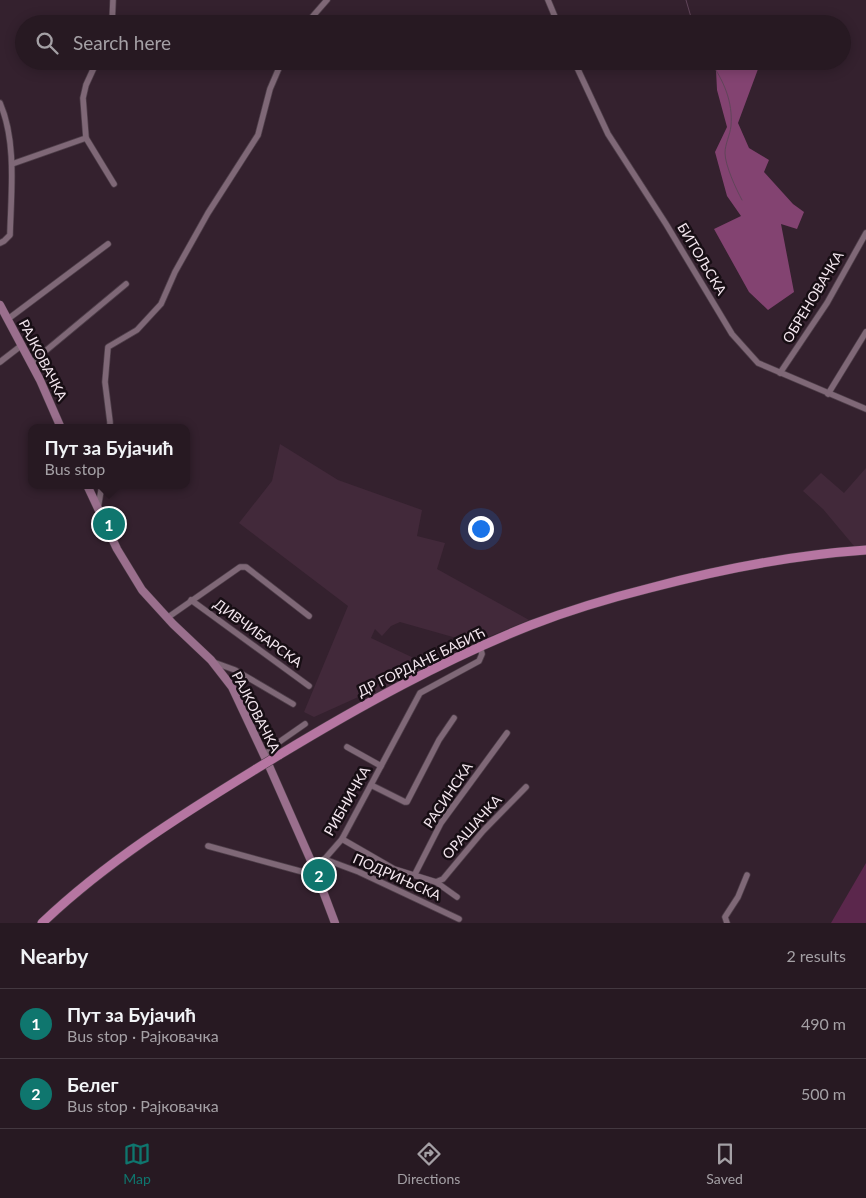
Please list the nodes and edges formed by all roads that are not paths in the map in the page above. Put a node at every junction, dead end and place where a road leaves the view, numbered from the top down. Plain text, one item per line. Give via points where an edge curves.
1 (113, 0) edge
2 (327, 0) edge
3 (548, 0) edge
4 (112, 15) edge
5 (314, 15) edge
6 (554, 15) edge
7 (93, 70) edge
8 (278, 70) edge
9 (578, 70) edge
10 (0, 103) edge
11 (86, 138) junction
12 (12, 164) junction
13 (114, 184) dead end
14 (866, 233) edge
15 (0, 243) edge
16 (108, 244) dead end
17 (126, 284) dead end
18 (0, 305) edge
19 (8, 319) junction
20 (866, 332) edge
21 (22, 345) junction
22 (0, 362) edge
23 (31, 363) junction
24 (780, 372) junction
25 (828, 394) junction
26 (866, 409) edge
27 (59, 424) edge
28 (110, 424) edge
29 (89, 489) edge
30 (101, 489) edge
31 (98, 508) junction
32 (866, 550) edge
33 (191, 600) junction
34 (309, 616) dead end
35 (166, 618) junction
36 (480, 647) junction
37 (213, 662) junction
38 (309, 686) dead end
39 (293, 704) dead end
40 (454, 718) dead end
41 (305, 724) dead end
42 (507, 733) dead end
43 (347, 746) dead end
44 (264, 756) junction
45 (380, 766) junction
46 (371, 785) junction
47 (526, 786) dead end
48 (342, 839) junction
49 (208, 846) dead end
50 (324, 859) junction
51 (315, 870) junction
52 (415, 874) junction
53 (747, 875) dead end
54 (436, 882) junction
55 (457, 897) dead end
56 (459, 918) dead end
57 (42, 923) edge
58 (335, 923) edge
59 (727, 923) edge

1 - 4 street
2 - 5 street
3 - 6 street
7 - 11 street via 83,98
8 - 28 street via 258,135 208,213 161,304 138,330 108,347 105,382
9 - 24 street, БИТОЉСКА via 608,134 732,334 758,363
10 - 12 street via 5,114
11 - 12 street
11 - 13 street
12 - 15 street via 10,235
14 - 24 street, ОБРЕНОВАЧКА via 827,303
16 - 19 street
17 - 23 street
18 - 19 main road, РАЈКОВАЧКА
19 - 21 main road, РАЈКОВАЧКА
20 - 25 street
21 - 22 street
21 - 23 main road, РАЈКОВАЧКА
23 - 27 main road, РАЈКОВАЧКА
24 - 25 street, БИТОЉСКА
25 - 26 street, БИТОЉСКА
29 - 31 main road, РАЈКОВАЧКА
30 - 31 street
31 - 35 main road, РАЈКОВАЧКА via 124,563
32 - 36 main road, ДР ГОРДАНЕ БАБИЋ via 766,562 684,579 550,618
33 - 34 street via 240,567 246,568
33 - 35 street
33 - 38 street, ДИВЧИБАРСКА
35 - 37 main road, РАЈКОВАЧКА
36 - 45 street, РИБНИЧКА via 479,661 420,693
36 - 57 main road, ДР ГОРДАНЕ БАБИЋ, bridge via 373,700 188,811 94,877
37 - 39 street via 234,670
37 - 44 main road, РАЈКОВАЧКА via 232,687
40 - 46 street via 407,802
41 - 44 street
42 - 52 street, РАСИНСКА via 441,823
43 - 45 street, РИБНИЧКА
44 - 51 main road, РАЈКОВАЧКА
45 - 46 street, РИБНИЧКА
46 - 48 street, РИБНИЧКА
47 - 54 street, ОРАШАЧКА via 443,879
48 - 50 street, РИБНИЧКА
48 - 52 street, ПОДРИЊСКА via 388,865
49 - 51 street via 307,873
50 - 51 street, РИБНИЧКА
50 - 56 street, ПОДРИЊСКА
51 - 58 main road, РАЈКОВАЧКА
52 - 54 street, ПОДРИЊСКА
53 - 59 street via 725,917
54 - 55 street, ПОДРИЊСКА

